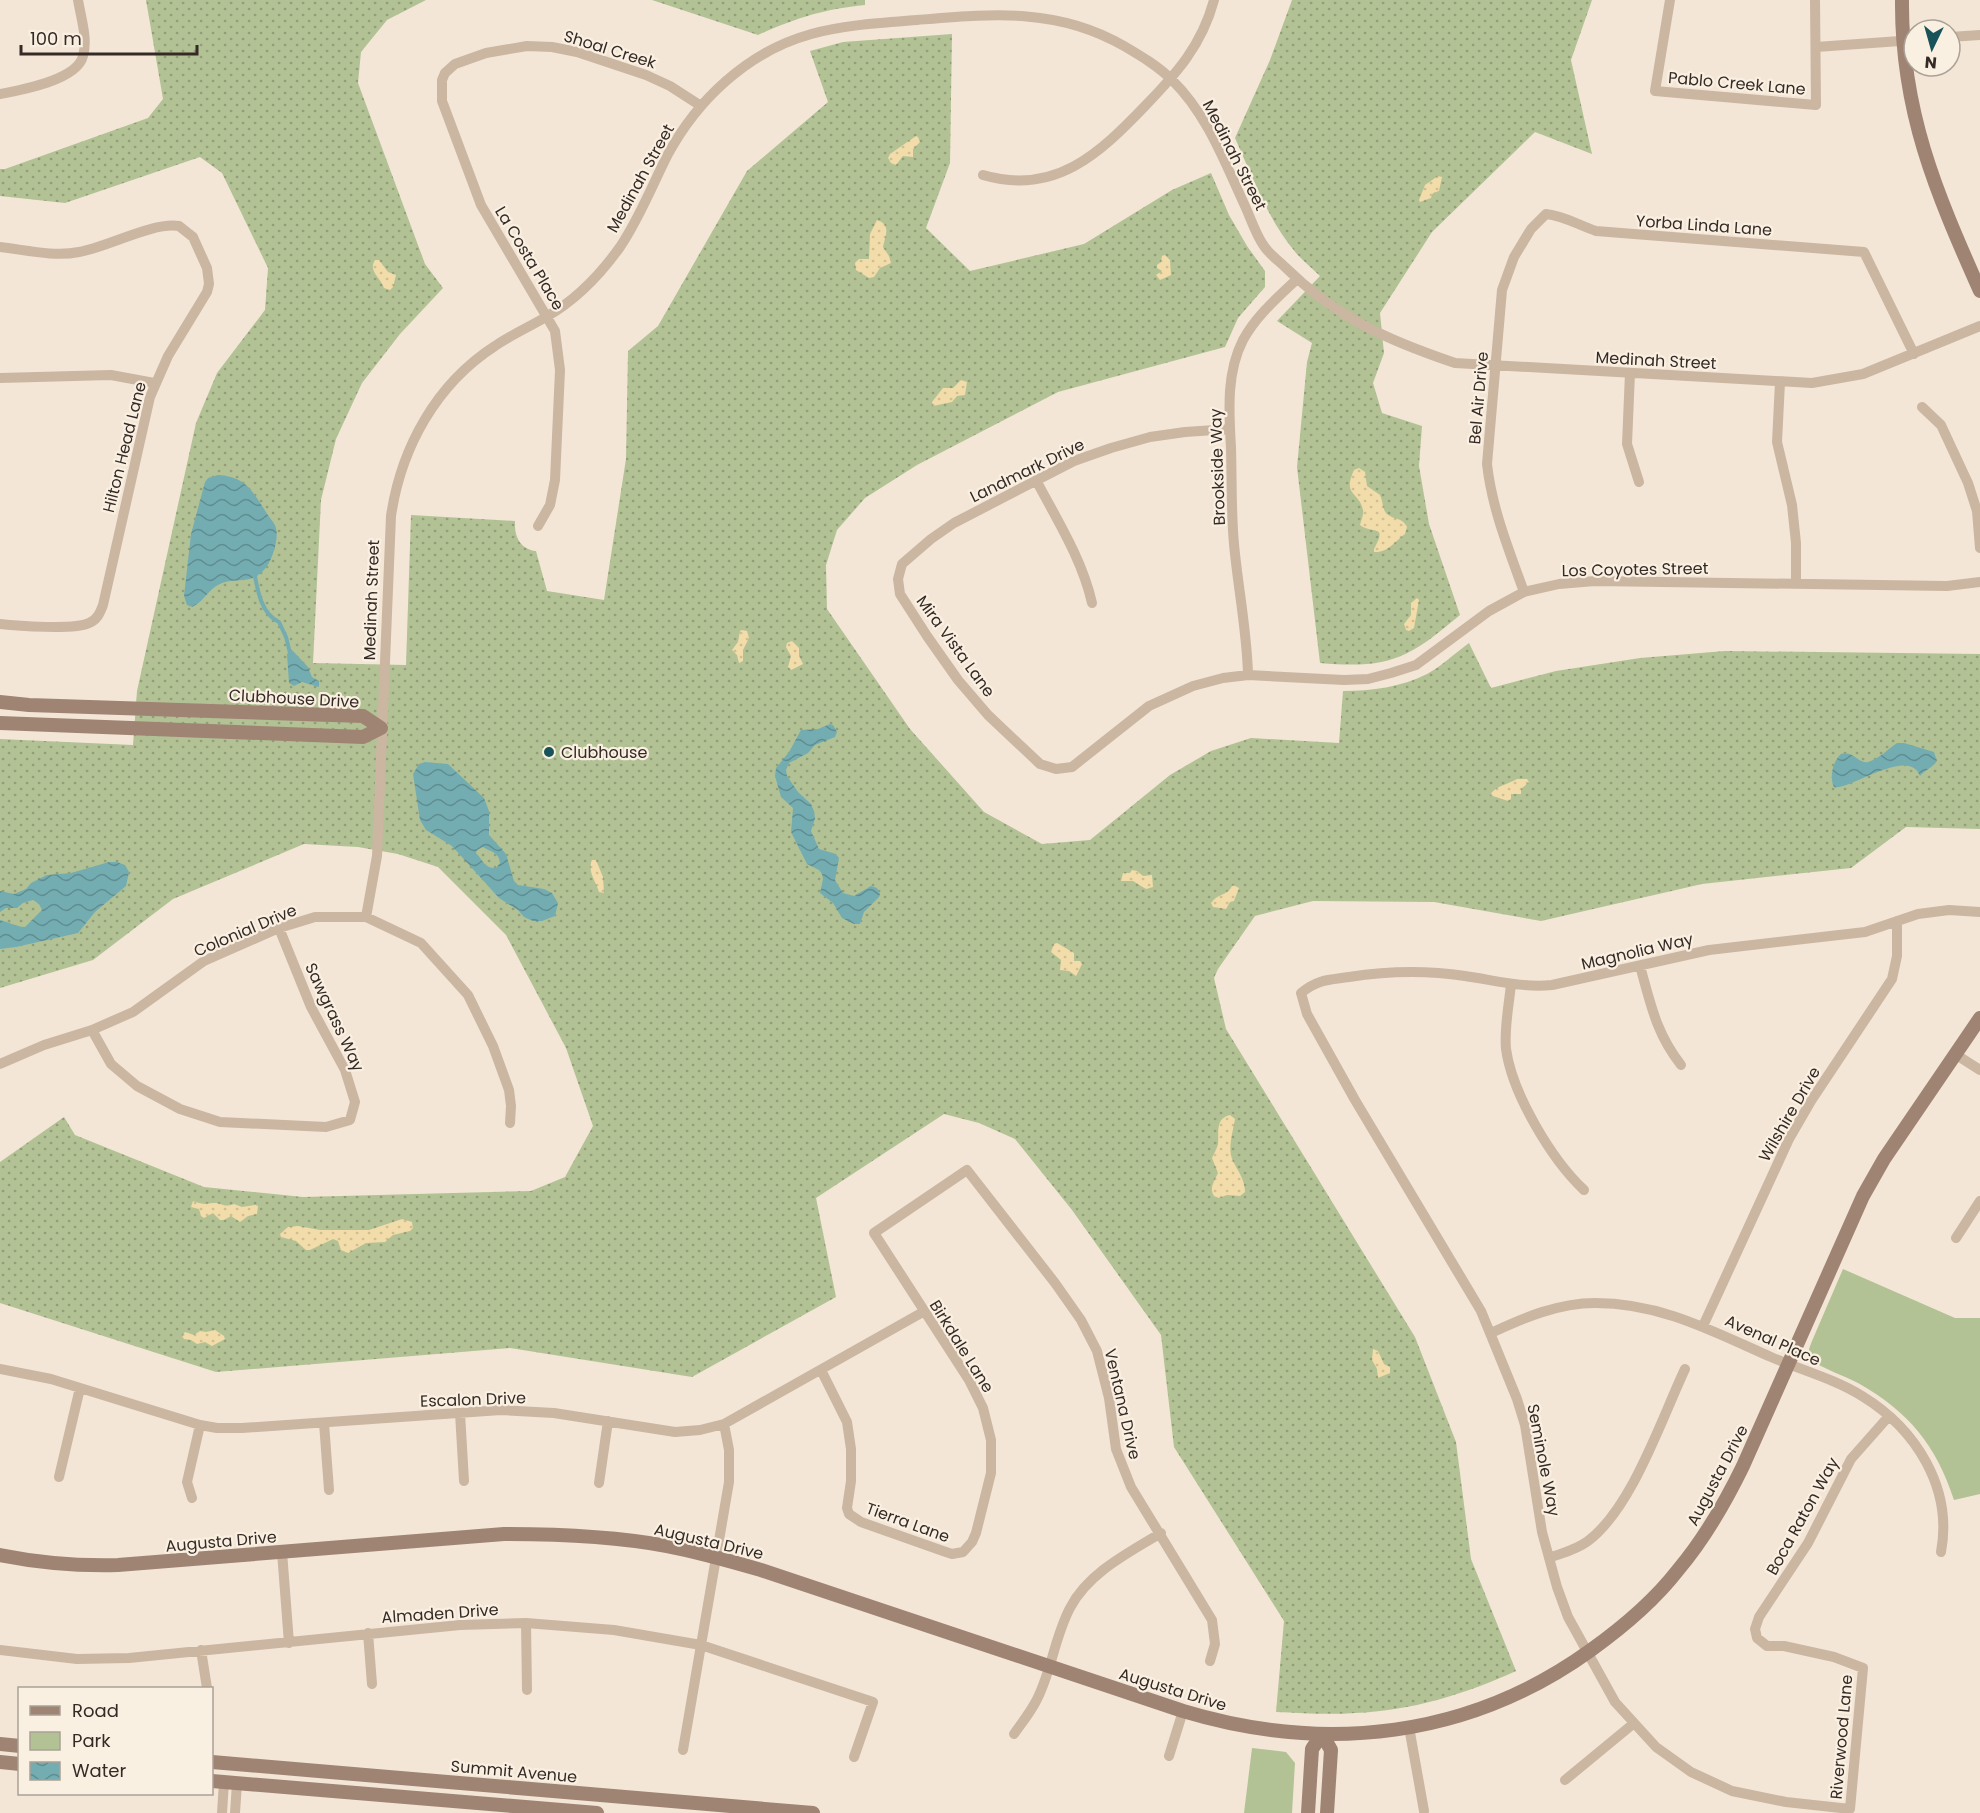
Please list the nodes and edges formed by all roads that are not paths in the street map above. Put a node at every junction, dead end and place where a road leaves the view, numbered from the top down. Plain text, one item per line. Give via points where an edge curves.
1 (78, 0) edge
2 (1214, 0) edge
3 (1670, 0) edge
4 (1815, 0) edge
5 (1902, 0) edge
6 (1905, 18) edge
7 (1980, 35) edge
8 (1962, 36) edge
9 (1902, 41) edge
10 (1816, 47) junction
11 (1911, 78) edge
12 (1171, 79) junction
13 (442, 80) joint
14 (0, 94) edge
15 (701, 106) junction
16 (983, 175) dead end
17 (1546, 214) joint
18 (0, 247) edge
19 (1297, 279) junction
20 (1980, 291) edge
21 (548, 316) junction
22 (1980, 326) edge
23 (1914, 354) junction
24 (1496, 366) junction
25 (1630, 374) junction
26 (0, 378) edge
27 (1780, 382) junction
28 (154, 383) junction
29 (1922, 407) dead end
30 (1230, 429) junction
31 (1036, 480) junction
32 (1639, 482) dead end
33 (538, 526) dead end
34 (1980, 548) edge
35 (898, 579) joint
36 (1980, 582) edge
37 (1796, 583) junction
38 (1524, 592) junction
39 (1092, 603) dead end
40 (0, 624) edge
41 (1248, 675) junction
42 (0, 702) edge
43 (0, 723) edge
44 (381, 728) junction
45 (1056, 769) joint
46 (1980, 912) edge
47 (366, 917) junction
48 (1897, 921) junction
49 (279, 928) junction
50 (1640, 966) junction
51 (1511, 984) junction
52 (1301, 993) joint
53 (1980, 1018) edge
54 (92, 1030) junction
55 (1955, 1054) junction
56 (0, 1064) edge
57 (1681, 1065) dead end
58 (1980, 1070) edge
59 (510, 1123) dead end
60 (967, 1170) joint
61 (1584, 1190) dead end
62 (1980, 1201) edge
63 (1956, 1238) dead end
64 (923, 1312) junction
65 (1703, 1326) junction
66 (1491, 1333) junction
67 (1788, 1364) junction
68 (0, 1369) edge
69 (1685, 1369) dead end
70 (821, 1370) junction
71 (81, 1388) junction
72 (460, 1413) junction
73 (1889, 1416) junction
74 (608, 1421) junction
75 (324, 1423) junction
76 (724, 1424) junction
77 (200, 1425) junction
78 (59, 1477) dead end
79 (464, 1481) dead end
80 (599, 1483) dead end
81 (329, 1491) dead end
82 (192, 1498) dead end
83 (1161, 1533) junction
84 (282, 1552) junction
85 (963, 1552) joint
86 (1941, 1552) dead end
87 (0, 1555) edge
88 (716, 1557) junction
89 (1549, 1558) junction
90 (526, 1623) junction
91 (368, 1633) junction
92 (289, 1643) junction
93 (701, 1645) junction
94 (0, 1650) edge
95 (201, 1650) junction
96 (1588, 1652) junction
97 (1210, 1661) dead end
98 (1048, 1666) junction
99 (1863, 1668) joint
100 (372, 1684) dead end
101 (207, 1687) edge
102 (527, 1690) dead end
103 (1184, 1711) junction
104 (1633, 1724) junction
105 (1408, 1727) junction
106 (1014, 1734) dead end
107 (1322, 1734) junction
108 (0, 1744) edge
109 (18, 1746) edge
110 (682, 1750) dead end
111 (1169, 1756) dead end
112 (854, 1757) dead end
113 (0, 1762) edge
114 (213, 1762) edge
115 (18, 1764) edge
116 (1565, 1780) dead end
117 (224, 1782) edge
118 (1850, 1809) joint
119 (1424, 1811) dead end
120 (222, 1813) edge
121 (235, 1813) edge
122 (597, 1813) edge
123 (806, 1813) edge
124 (813, 1813) edge
125 (1308, 1813) edge
126 (1327, 1813) edge

1 - 14 street via 85,45 81,63 68,75
2 - 12 street via 1196,47
3 - 10 street, Pablo Creek Lane via 1655,92 1816,105
4 - 10 street
5 - 6 street
7 - 8 street
9 - 10 street
11 - 20 street via 1912,107 1933,182
12 - 15 street, Medinah Street via 1133,51 1083,27 1030,15 986,15 846,25 810,34 751,62
12 - 16 street via 1106,145 1071,168 1033,180
12 - 19 street, Medinah Street via 1209,130 1264,246
13 - 15 street, Shoal Creek via 455,64 486,53 512,47 552,47 646,75
13 - 21 street, La Costa Place via 442,101 482,205
15 - 21 street, Medinah Street via 669,153 612,258 580,293
17 - 23 street, Yorba Linda Lane via 1562,216 1596,231 1864,252
17 - 24 street, Bel Air Drive via 1531,229 1514,258 1502,290
18 - 28 street, Hilton Head Lane via 70,253 161,227 184,229 193,237 207,268 209,284
19 - 24 street, Medinah Street via 1354,321 1411,348 1455,363
19 - 30 street, Brookside Way via 1259,316 1242,341 1232,373
21 - 33 street, La Costa Place via 559,356 559,434 554,493
21 - 44 street, Medinah Street via 494,346 469,366 427,415 406,455 390,525
22 - 23 street, Medinah Street
23 - 27 street, Medinah Street via 1838,380
24 - 25 street, Medinah Street
24 - 38 street, Bel Air Drive via 1487,464 1490,489
25 - 27 street, Medinah Street
25 - 32 street via 1628,444
26 - 28 street via 111,375
27 - 37 street via 1777,442 1792,505
28 - 40 street, Hilton Head Lane via 97,618 73,627
29 - 34 street via 1941,425 1968,483 1977,511
30 - 31 street, Landmark Drive via 1131,442 1074,461
30 - 41 street, Brookside Way via 1234,542
31 - 35 street, Landmark Drive via 931,539 906,558
31 - 39 street via 1077,556
35 - 45 street, Mira Vista Lane via 903,600 973,697 1035,760
36 - 37 street, Los Coyotes Street via 1947,586
37 - 38 street, Los Coyotes Street via 1595,581
38 - 41 street, Los Coyotes Street via 1489,611 1416,665 1391,674 1344,680
41 - 45 street, Los Coyotes Street via 1209,681 1162,699 1122,725 1078,763
42 - 44 street, Clubhouse Drive via 363,716
43 - 44 street via 363,737
44 - 47 street, Medinah Street via 377,856
46 - 48 street, Magnolia Way via 1949,910
47 - 49 street, Colonial Drive via 315,917
47 - 59 street, Colonial Drive via 421,943 468,995 494,1046 509,1090
48 - 50 street, Magnolia Way via 1854,934 1709,950
48 - 65 street, Wilshire Drive via 1897,956 1892,979 1789,1139
49 - 54 street, Colonial Drive via 204,961 133,1012
49 - 54 street, Sawgrass Way via 311,1006 345,1070 355,1102 350,1119 326,1126 230,1123 180,1109 137,1086 111,1064
50 - 51 street, Magnolia Way via 1552,985
50 - 57 street via 1659,1031
51 - 52 street, Magnolia Way via 1446,974 1381,973 1313,983
51 - 61 street via 1505,1037 1513,1078 1548,1144 1570,1177
52 - 66 street, Seminole Way via 1307,1014 1355,1100 1456,1267
53 - 55 street, Augusta Drive
54 - 56 street, Colonial Drive
55 - 58 street
55 - 67 street, Augusta Drive via 1863,1196
60 - 64 street, Birkdale Lane via 874,1233
60 - 83 street, Ventana Drive via 1081,1320 1104,1375 1116,1449 1123,1468
62 - 63 street
64 - 70 street, Escalon Drive
64 - 85 street, Birkdale Lane via 969,1380 991,1440 986,1497 972,1542
65 - 66 street, Avenal Place via 1647,1308 1584,1303 1538,1313
65 - 67 street, Avenal Place
66 - 89 street, Seminole Way via 1525,1425
67 - 73 street, Avenal Place via 1862,1396
67 - 96 street, Augusta Drive via 1743,1466 1702,1538 1654,1597
68 - 71 street, Escalon Drive
69 - 89 street via 1620,1506 1587,1542
70 - 76 street, Escalon Drive
70 - 85 street, Tierra Lane via 847,1422 851,1449 849,1514 861,1522 943,1551
71 - 77 street, Escalon Drive
71 - 78 street
72 - 74 street, Escalon Drive via 525,1411
72 - 75 street, Escalon Drive
72 - 79 street
73 - 86 street, Avenal Place via 1916,1445 1937,1484 1944,1523
73 - 99 street, Boca Raton Way via 1851,1459 1808,1543 1755,1629 1757,1638 1767,1646 1834,1657
74 - 76 street, Escalon Drive via 675,1432
74 - 80 street
75 - 77 street, Escalon Drive via 242,1428
75 - 81 street
76 - 88 street via 730,1474
77 - 82 street via 187,1482
83 - 97 street, Ventana Drive via 1212,1620 1215,1644
83 - 98 street via 1084,1588 1070,1607
84 - 87 street, Augusta Drive via 78,1566
84 - 88 street, Augusta Drive via 543,1534 632,1541
84 - 92 street
88 - 93 street
88 - 98 street, Augusta Drive
89 - 96 street, Seminole Way via 1568,1617
90 - 91 street, Almaden Drive
90 - 93 street, Almaden Drive via 614,1630
90 - 102 street
91 - 92 street, Almaden Drive
91 - 100 street
92 - 95 street, Almaden Drive
93 - 110 street
93 - 112 street, Almaden Drive via 873,1702
94 - 95 street, Almaden Drive via 77,1659
95 - 101 street
96 - 104 street, Seminole Way via 1615,1702
96 - 105 street, Augusta Drive via 1512,1696 1460,1715
98 - 103 street, Augusta Drive
98 - 106 street via 1036,1702
99 - 118 street, Riverwood Lane
103 - 107 street, Augusta Drive via 1253,1728
103 - 111 street
104 - 116 street
104 - 118 street, Seminole Way via 1656,1747 1691,1772 1732,1791
105 - 107 street, Augusta Drive
105 - 119 street
107 - 125 street via 1312,1749
107 - 126 street via 1331,1750
108 - 109 street
113 - 115 street
114 - 123 street, Summit Avenue
117 - 120 street
117 - 121 street
117 - 122 street
123 - 124 street, Summit Avenue

